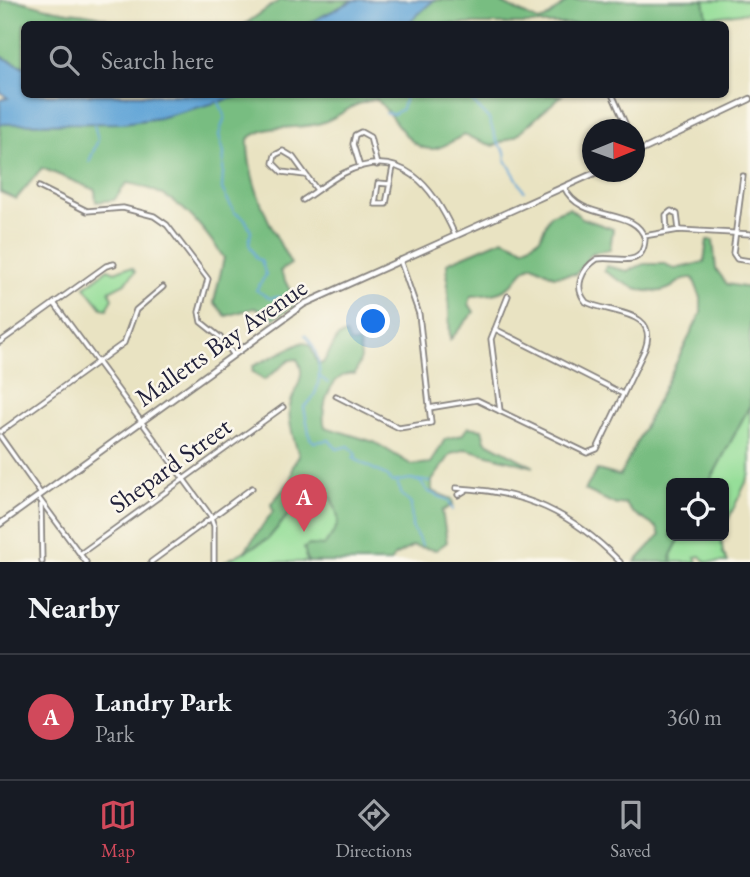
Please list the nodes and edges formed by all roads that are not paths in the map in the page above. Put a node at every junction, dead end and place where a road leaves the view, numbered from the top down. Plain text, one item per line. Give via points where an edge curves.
1 (614, 98) edge
2 (750, 99) edge
3 (623, 119) edge
4 (645, 149) edge
5 (377, 165) junction
6 (360, 167) junction
7 (393, 167) junction
8 (305, 176) junction
9 (743, 176) dead end
10 (582, 179) edge
11 (390, 184) junction
12 (39, 187) dead end
13 (564, 187) junction
14 (317, 190) junction
15 (303, 200) dead end
16 (679, 230) junction
17 (667, 231) junction
18 (736, 233) junction
19 (750, 234) edge
20 (454, 235) junction
21 (644, 236) junction
22 (400, 259) junction
23 (750, 261) edge
24 (114, 264) dead end
25 (163, 288) dead end
26 (509, 296) dead end
27 (54, 303) junction
28 (495, 330) junction
29 (0, 342) edge
30 (233, 354) junction
31 (97, 362) junction
32 (624, 394) junction
33 (336, 396) dead end
34 (283, 407) dead end
35 (429, 408) junction
36 (500, 411) junction
37 (141, 421) junction
38 (0, 434) edge
39 (183, 479) junction
40 (253, 488) dead end
41 (456, 488) dead end
42 (468, 488) junction
43 (458, 495) dead end
44 (40, 498) junction
45 (212, 518) junction
46 (0, 524) edge
47 (80, 554) junction
48 (42, 562) edge
49 (86, 562) edge
50 (151, 562) edge
51 (214, 562) edge
52 (620, 562) edge

1 - 3 street
2 - 4 street
5 - 6 street
5 - 6 street via 370,138 360,132 352,142
5 - 7 street
6 - 14 street
7 - 11 street
7 - 20 street via 429,187
8 - 8 street via 279,170 274,156 281,151 290,154
8 - 14 street
9 - 18 street
10 - 13 street, Malletts Bay Avenue
11 - 11 street via 385,205 375,204 378,183
12 - 30 street via 86,211 123,208 148,213 163,222 208,279 199,312 201,322
13 - 20 street, Malletts Bay Avenue
13 - 21 street via 579,206 634,223
14 - 15 street
16 - 17 street
16 - 17 street via 672,210 666,215
16 - 18 street
17 - 21 street
18 - 19 street
18 - 23 street via 734,255
20 - 22 street, Malletts Bay Avenue
21 - 32 street via 637,257 624,261 597,258 579,285 589,304 632,314 645,327 646,347
22 - 30 street, Malletts Bay Avenue via 316,297
22 - 35 street via 419,314
24 - 27 street
25 - 31 street via 136,310 124,343
26 - 28 street
27 - 29 street
27 - 31 street
28 - 32 street
28 - 36 street via 491,342
30 - 37 street, Malletts Bay Avenue
31 - 37 street
31 - 38 street
32 - 36 street via 591,453
33 - 35 street via 402,429 430,424
34 - 39 street, Shepard Street
35 - 36 street via 474,400
37 - 39 street
37 - 44 street, Malletts Bay Avenue
38 - 44 street
39 - 45 street
39 - 47 street, Shepard Street
40 - 45 street
41 - 42 street
42 - 43 street
42 - 52 street via 509,493 557,511
44 - 46 street, Malletts Bay Avenue
44 - 47 street
44 - 48 street
45 - 50 street
45 - 51 street
47 - 49 street

